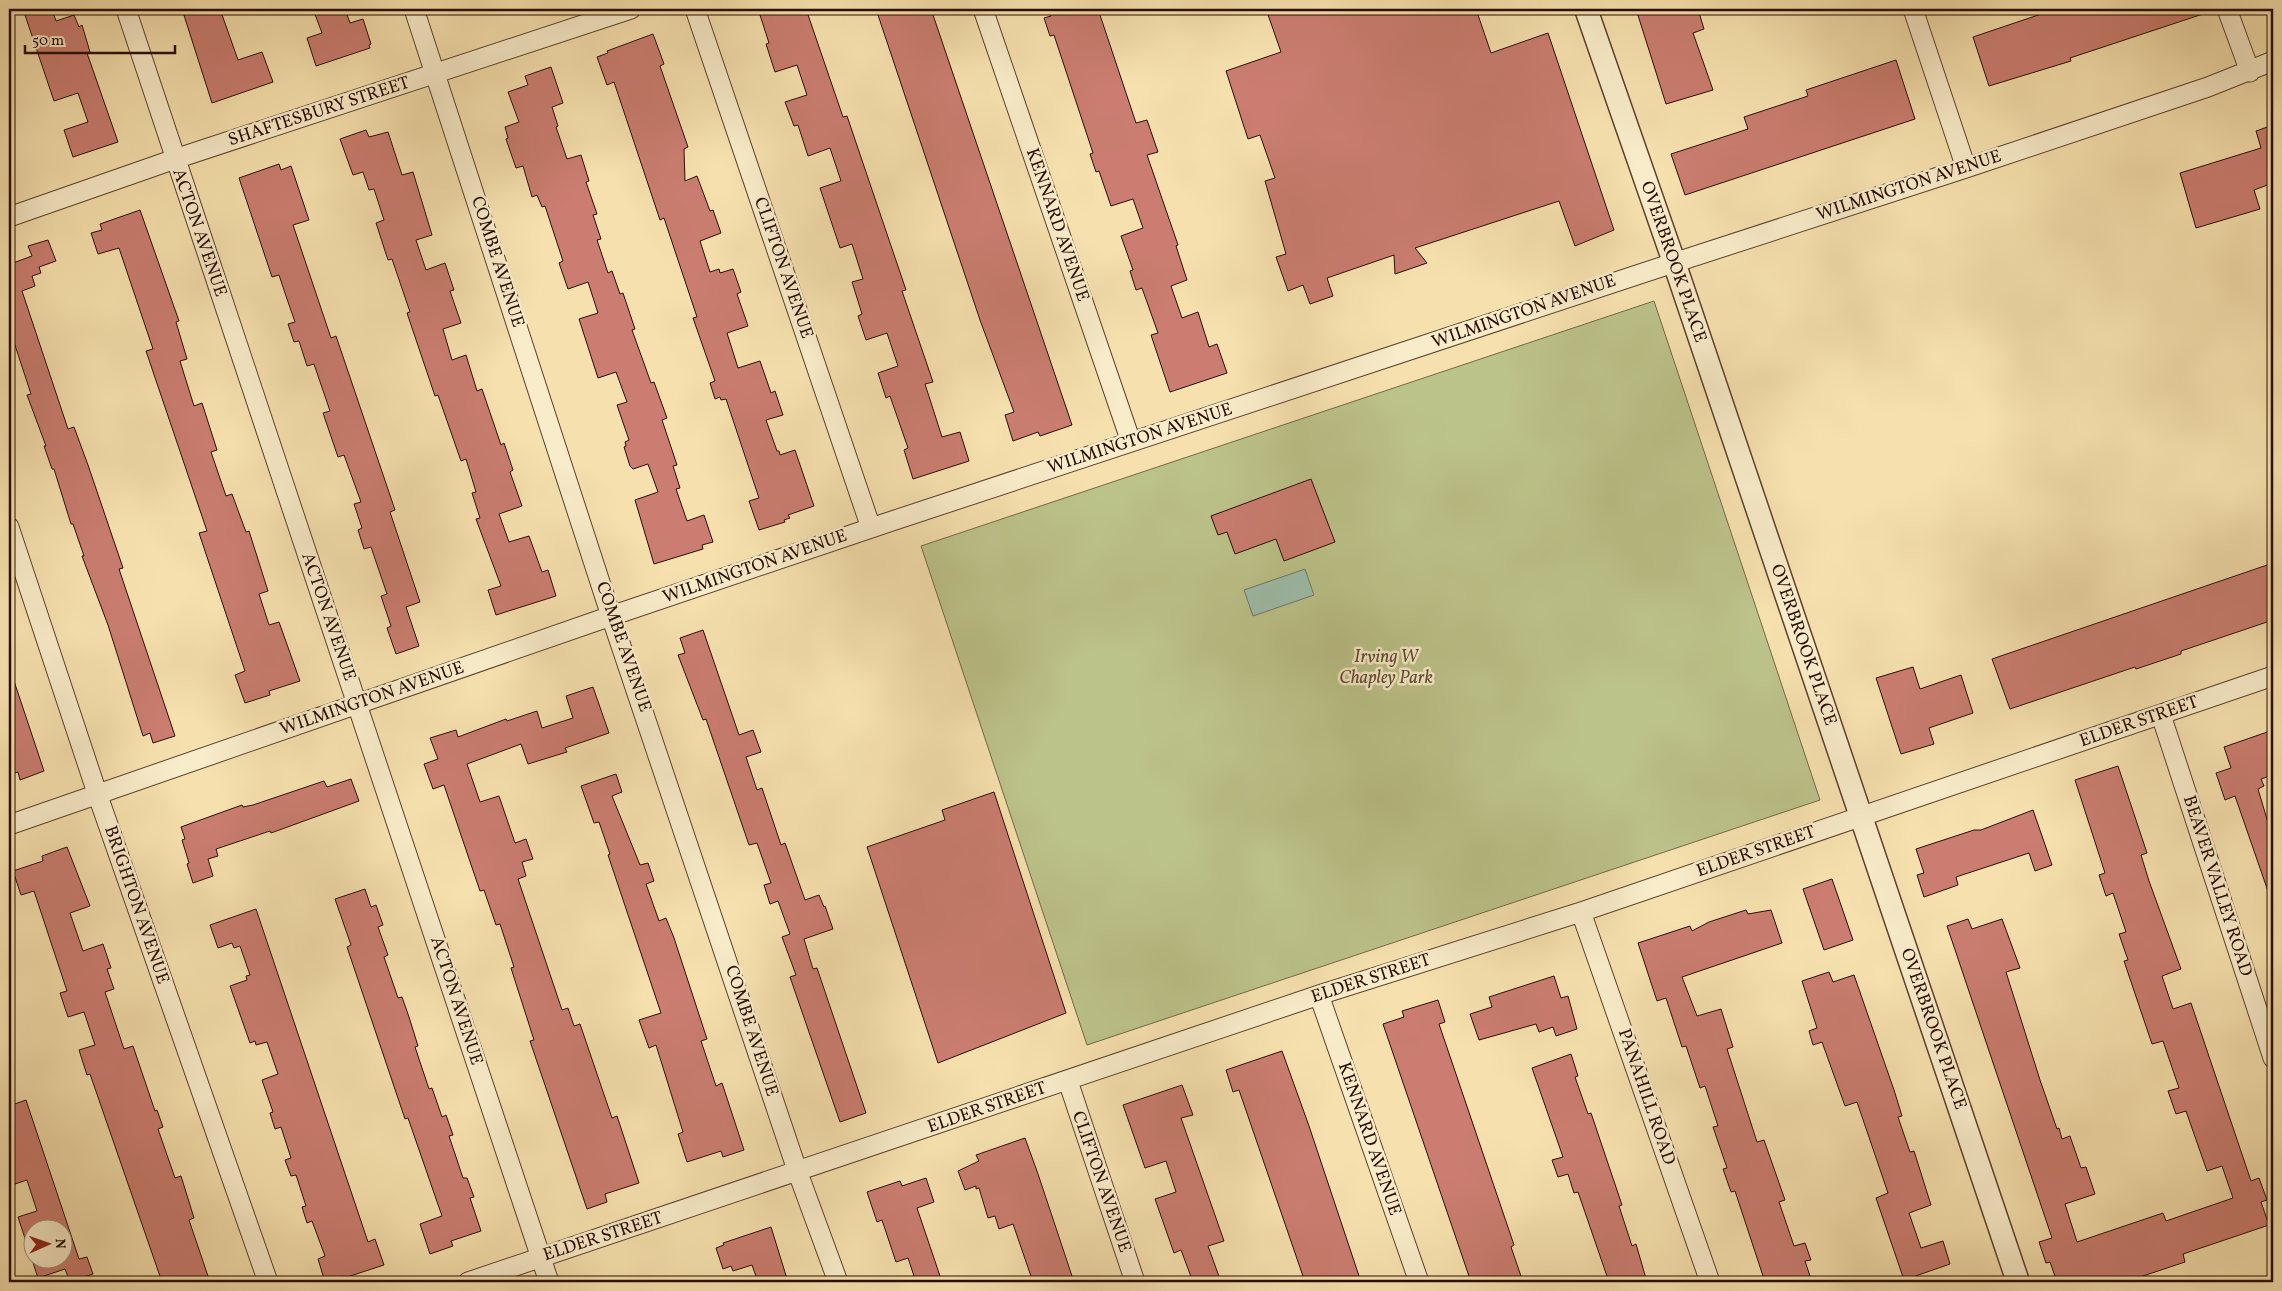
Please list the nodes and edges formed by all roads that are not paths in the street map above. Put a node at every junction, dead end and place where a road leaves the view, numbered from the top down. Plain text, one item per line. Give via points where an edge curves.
1 (126, 9) edge
2 (414, 9) edge
3 (631, 9) edge
4 (695, 9) edge
5 (983, 9) edge
6 (1586, 9) edge
7 (1913, 9) edge
8 (2228, 9) edge
9 (2273, 61) edge
10 (2250, 72) junction
11 (436, 73) junction
12 (175, 159) junction
13 (1966, 168) junction
14 (9, 217) edge
15 (1674, 262) junction
16 (1131, 442) junction
17 (9, 527) edge
18 (871, 528) junction
19 (611, 616) junction
20 (2273, 676) edge
21 (357, 704) junction
22 (2161, 715) junction
23 (98, 796) junction
24 (1861, 816) junction
25 (9, 825) edge
26 (1581, 912) junction
27 (1319, 995) junction
28 (2273, 1058) edge
29 (1068, 1081) junction
30 (798, 1172) junction
31 (540, 1258) junction
32 (268, 1282) edge
33 (468, 1282) edge
34 (549, 1282) edge
35 (838, 1282) edge
36 (1135, 1282) edge
37 (1418, 1282) edge
38 (1710, 1282) edge
39 (2018, 1282) edge

1 - 12 street, ACTON AVENUE
2 - 11 street, COMBE AVENUE
3 - 11 street, SHAFTESBURY STREET
4 - 18 street, CLIFTON AVENUE
5 - 16 street, KENNARD AVENUE
6 - 15 street, OVERBROOK PLACE
7 - 13 street
8 - 10 street
9 - 10 street, WILMINGTON AVENUE
10 - 13 street, WILMINGTON AVENUE
11 - 12 street, SHAFTESBURY STREET
11 - 19 street, COMBE AVENUE
12 - 14 street, SHAFTESBURY STREET
12 - 21 street, ACTON AVENUE
13 - 15 street, WILMINGTON AVENUE
15 - 16 street, WILMINGTON AVENUE
15 - 24 street, OVERBROOK PLACE
16 - 18 street, WILMINGTON AVENUE
17 - 23 street, BRIGHTON AVENUE
18 - 19 street, WILMINGTON AVENUE
19 - 21 street, WILMINGTON AVENUE
19 - 30 street, COMBE AVENUE
20 - 22 street, ELDER STREET
21 - 23 street, WILMINGTON AVENUE
21 - 31 street, ACTON AVENUE
22 - 24 street, ELDER STREET
22 - 28 street, BEAVER VALLEY ROAD
23 - 25 street, WILMINGTON AVENUE
23 - 32 street, BRIGHTON AVENUE
24 - 26 street, ELDER STREET
24 - 39 street, OVERBROOK PLACE
26 - 27 street, ELDER STREET
26 - 38 street, PANAHILL ROAD
27 - 29 street, ELDER STREET
27 - 37 street, KENNARD AVENUE
29 - 30 street, ELDER STREET
29 - 36 street, CLIFTON AVENUE
30 - 31 street, ELDER STREET
30 - 35 street, COMBE AVENUE
31 - 33 street, ELDER STREET
31 - 34 street, ACTON AVENUE

